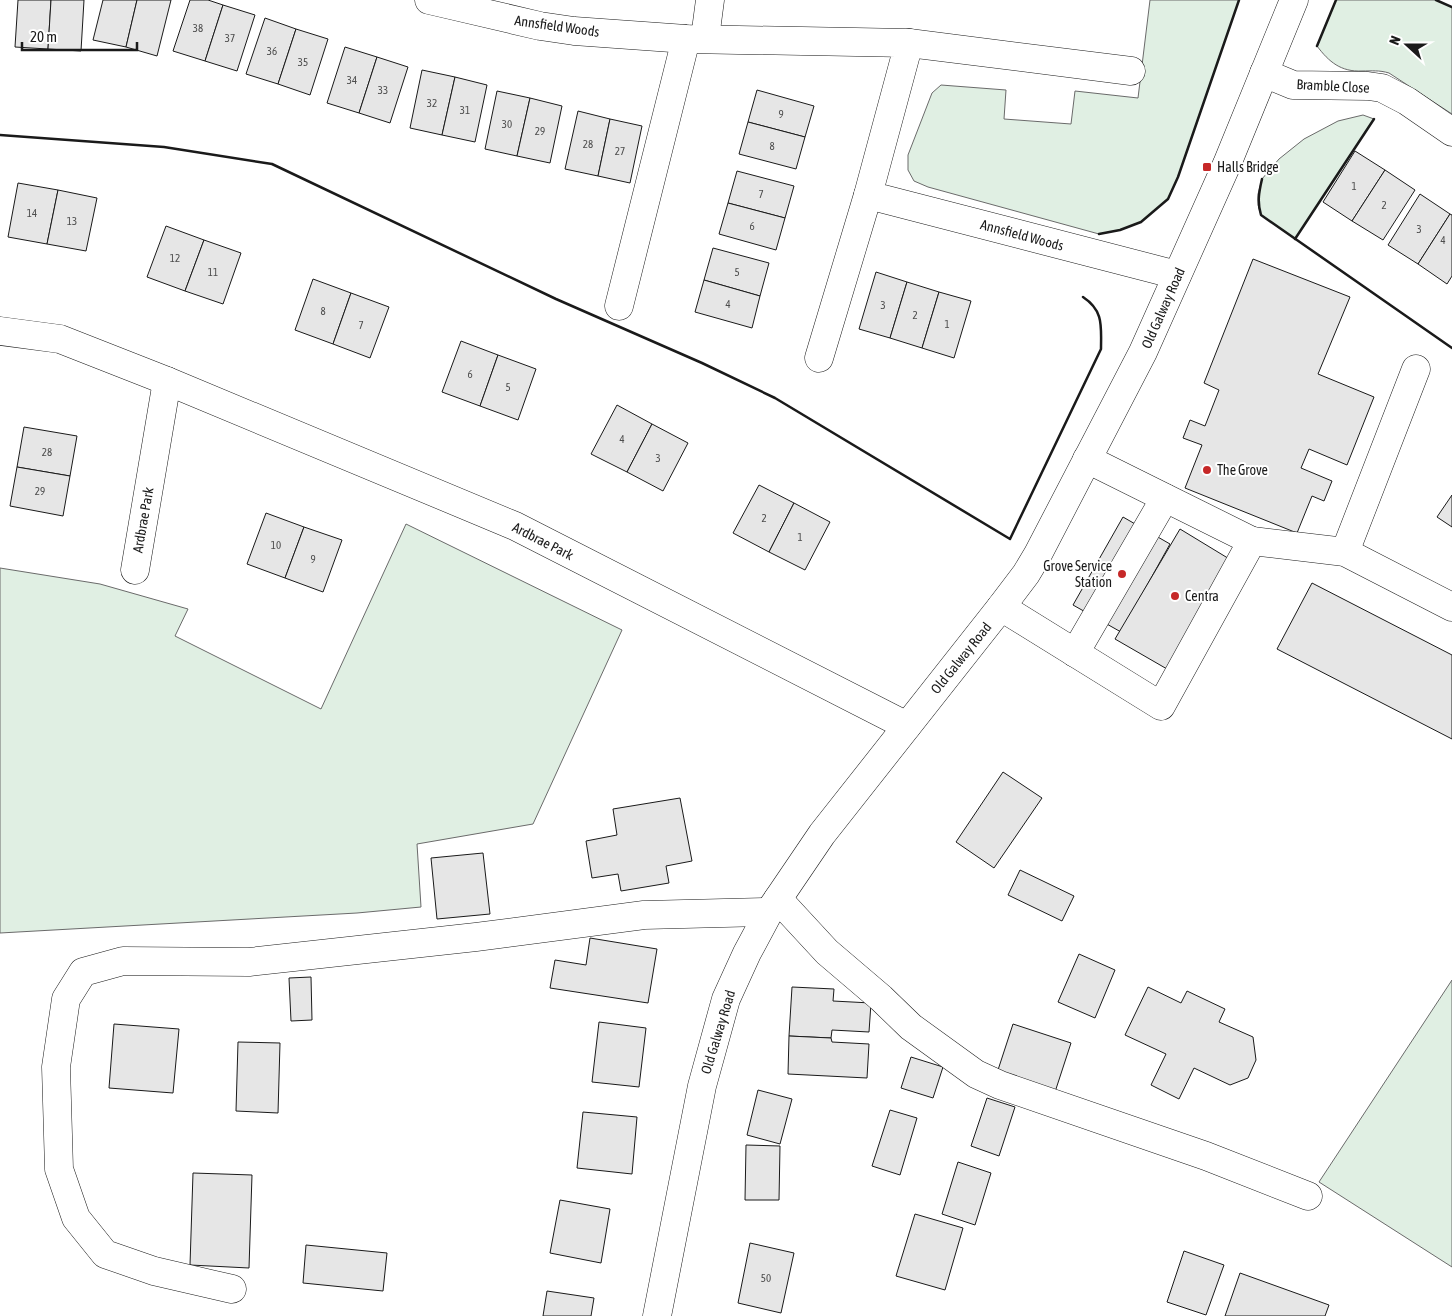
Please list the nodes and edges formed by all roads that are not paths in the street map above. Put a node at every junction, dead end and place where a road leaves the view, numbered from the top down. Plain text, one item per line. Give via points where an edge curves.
1 (429, 0) edge
2 (710, 0) edge
3 (1294, 0) edge
4 (696, 38) junction
5 (909, 43) junction
6 (1131, 71) dead end
7 (1264, 73) junction
8 (1452, 132) edge
9 (868, 195) junction
10 (1177, 275) junction
11 (619, 306) dead end
12 (0, 331) edge
13 (819, 358) dead end
14 (1416, 369) dead end
15 (167, 381) junction
16 (1087, 459) junction
17 (1165, 498) junction
18 (1252, 542) junction
19 (1345, 552) junction
20 (135, 570) dead end
21 (1002, 607) junction
22 (1452, 607) edge
23 (1075, 653) junction
24 (907, 726) junction
25 (773, 905) junction
26 (1308, 1196) dead end
27 (232, 1289) dead end
28 (657, 1316) edge

1 - 4 street, Annsfield Woods via 574,31
2 - 4 street
3 - 7 street, Old Galway Road
4 - 5 street, Annsfield Woods
4 - 11 street
5 - 6 street, Annsfield Woods
5 - 9 street
7 - 8 street, Bramble Close via 1293,85 1382,88
7 - 10 street, Old Galway Road via 1228,164
9 - 10 street, Annsfield Woods
9 - 13 street
10 - 16 street, Old Galway Road via 1144,352
12 - 15 street, Ardbrae Park via 60,339
14 - 19 street
15 - 20 street, Ardbrae Park
15 - 24 street, Ardbrae Park via 515,526
16 - 17 street
16 - 21 street, Old Galway Road via 1038,554
17 - 18 street
17 - 23 street
18 - 19 street
18 - 23 street via 1161,706
19 - 22 street
21 - 23 street
21 - 24 street, Old Galway Road
24 - 25 street, Old Galway Road via 822,834
25 - 26 street via 911,1027 976,1074
25 - 27 street via 644,915 249,962 123,961 83,972 66,1000 56,1067 59,1169 76,1218 105,1254 154,1272
25 - 28 street, Old Galway Road via 726,999 710,1054

